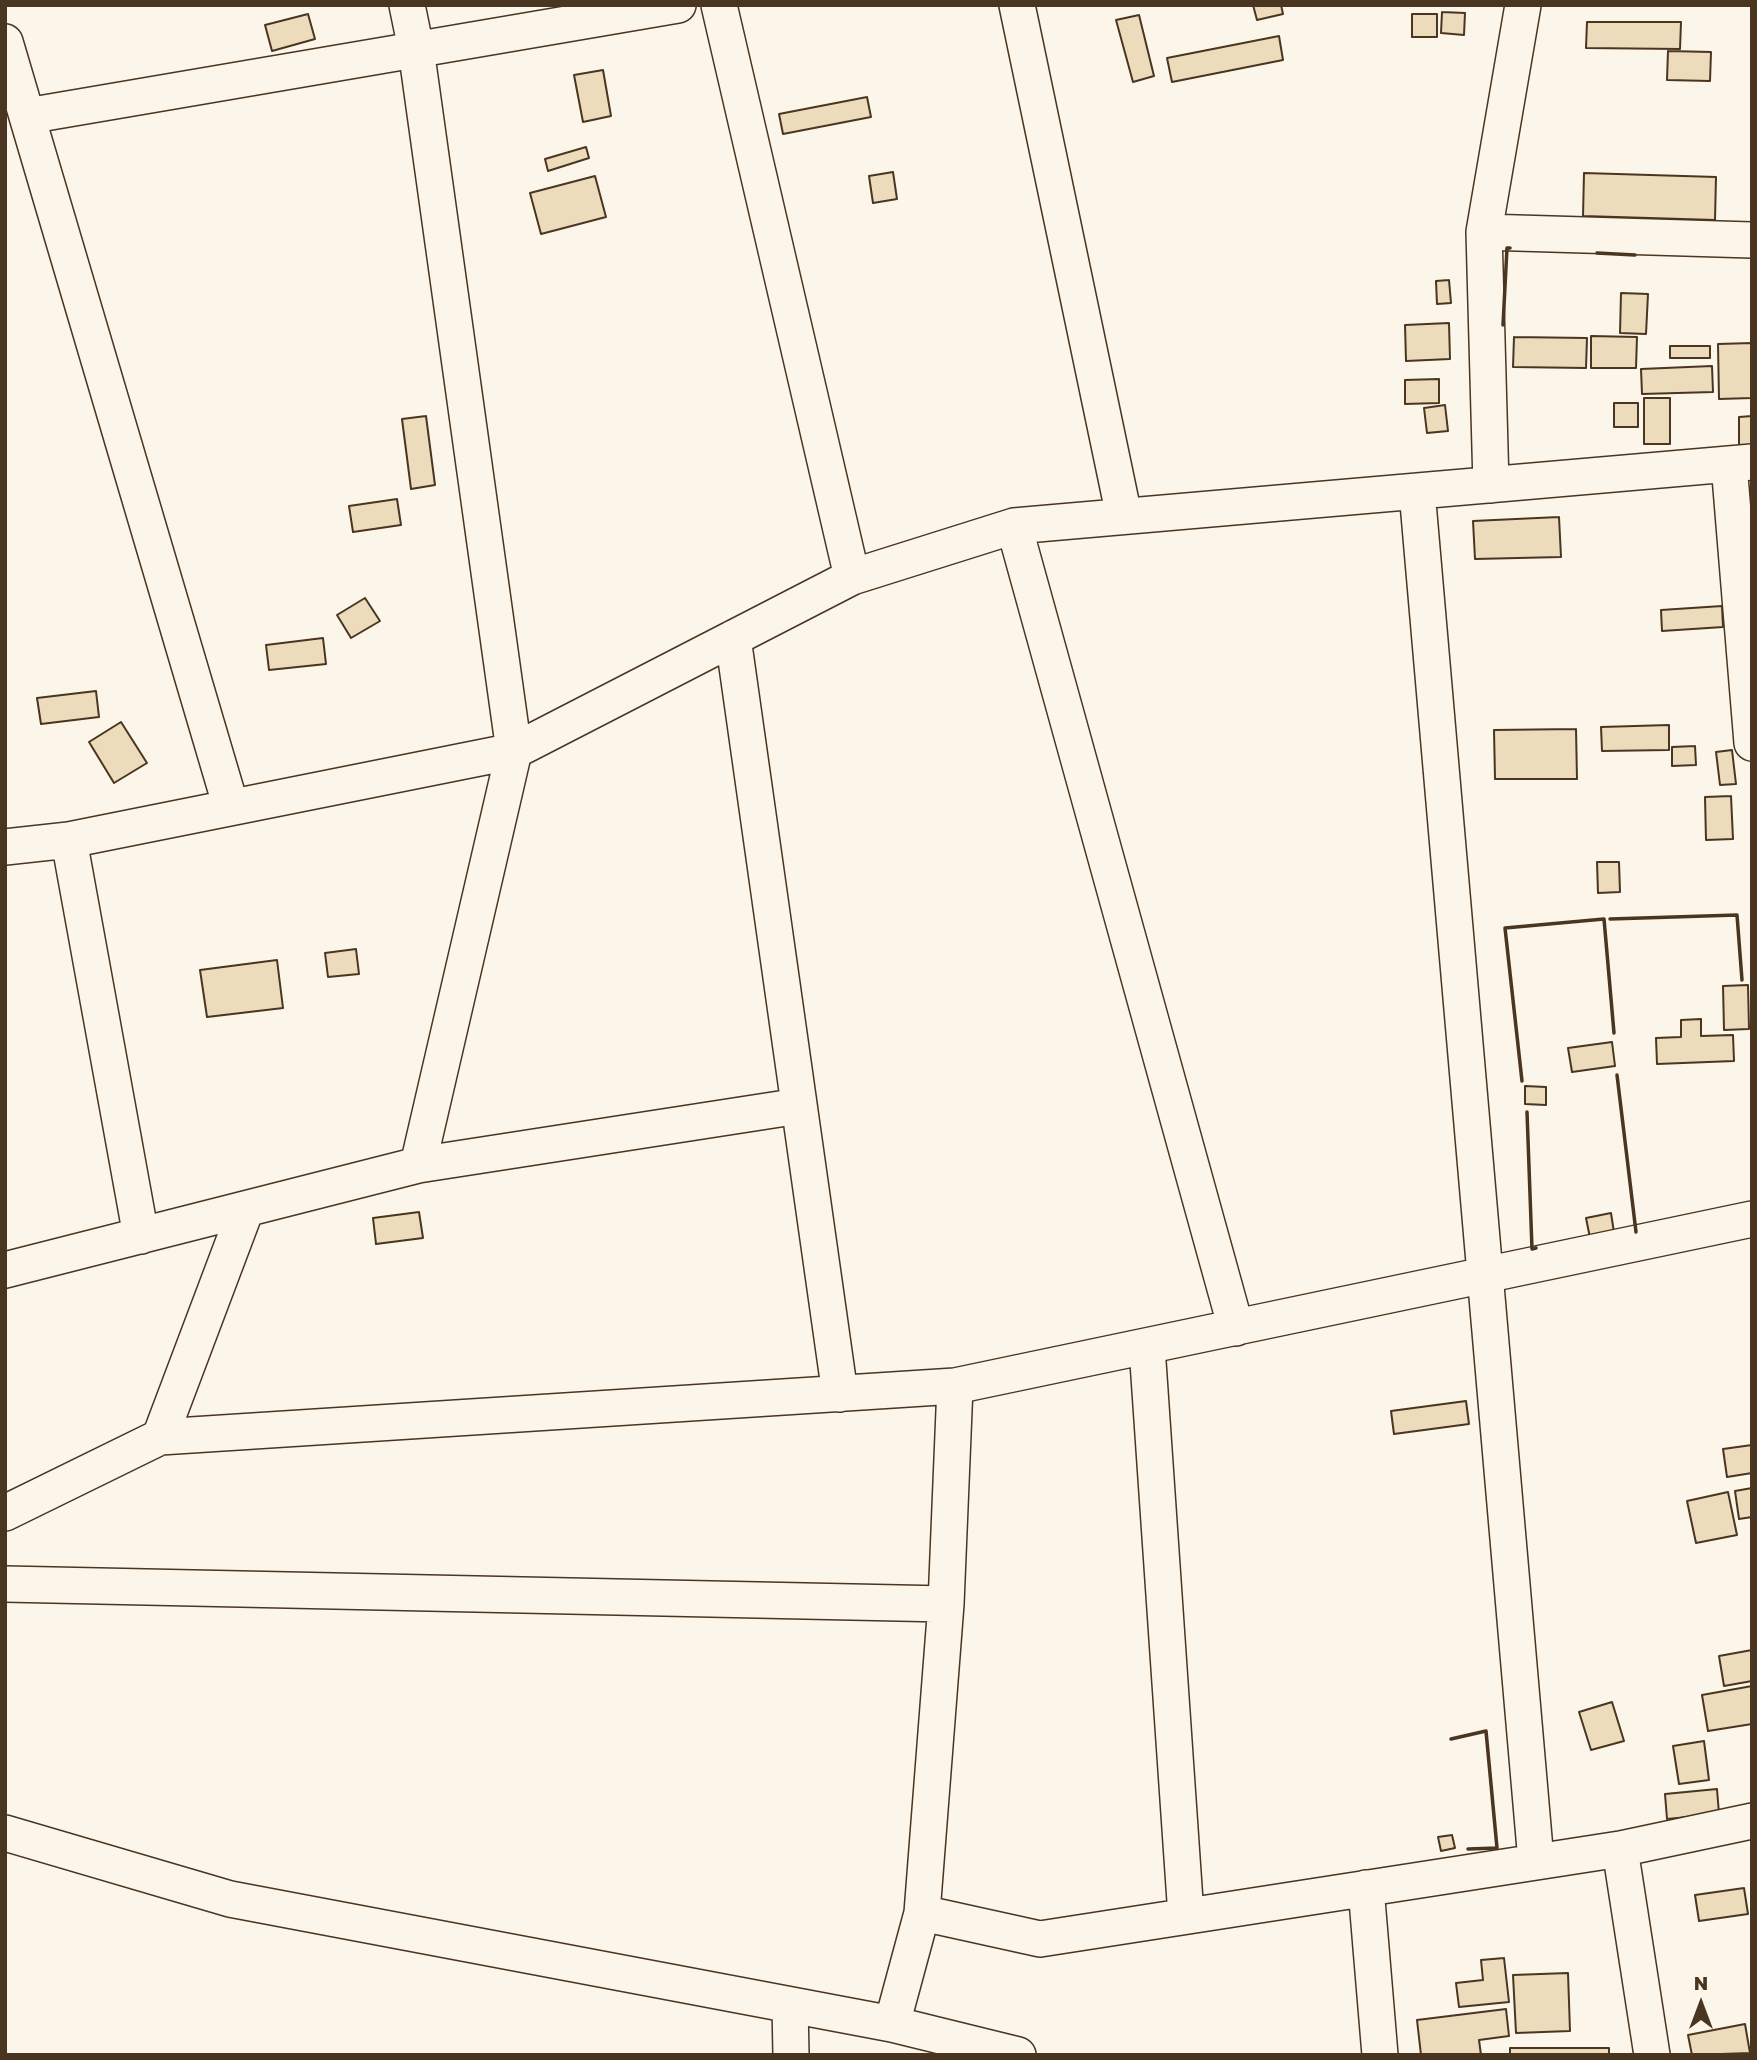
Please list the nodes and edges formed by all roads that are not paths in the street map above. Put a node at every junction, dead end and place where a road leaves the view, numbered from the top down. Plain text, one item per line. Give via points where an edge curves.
1 (407, 5) edge
2 (678, 5) edge
3 (719, 5) edge
4 (1017, 5) edge
5 (1523, 5) edge
6 (5, 42) edge
7 (416, 49) junction
8 (27, 116) junction
9 (1484, 232) junction
10 (1752, 240) edge
11 (1740, 463) edge
12 (1491, 485) junction
13 (1417, 491) junction
14 (1124, 516) junction
15 (1014, 526) junction
16 (852, 577) junction
17 (733, 638) junction
18 (1752, 740) edge
19 (514, 751) junction
20 (231, 807) junction
21 (69, 840) junction
22 (5, 847) edge
23 (799, 1105) junction
24 (418, 1165) junction
25 (246, 1209) junction
26 (1752, 1219) edge
27 (141, 1236) junction
28 (5, 1270) edge
29 (1484, 1275) junction
30 (1236, 1328) junction
31 (1147, 1347) junction
32 (955, 1387) junction
33 (840, 1394) junction
34 (160, 1437) junction
35 (5, 1513) edge
36 (5, 1584) edge
37 (946, 1604) junction
38 (1752, 1821) edge
39 (5, 1833) edge
40 (1620, 1849) junction
41 (1536, 1861) junction
42 (1366, 1888) junction
43 (922, 1913) junction
44 (1186, 1916) junction
45 (790, 2005) junction
46 (892, 2024) junction
47 (791, 2055) edge
48 (1018, 2055) edge
49 (1380, 2055) edge
50 (1652, 2055) edge

1 - 7 street
2 - 7 street
3 - 16 street
4 - 14 street
5 - 9 street
6 - 8 street
7 - 8 street
7 - 19 street
8 - 20 street
9 - 10 street
9 - 12 street
11 - 12 street
11 - 18 street
12 - 13 street
13 - 14 street
13 - 29 street
14 - 15 street
15 - 16 street
15 - 30 street
16 - 17 street
17 - 19 street
17 - 23 street
19 - 20 street
19 - 24 street
20 - 21 street
21 - 22 street
21 - 27 street
23 - 24 street
23 - 33 street
24 - 25 street
25 - 27 street
25 - 34 street
26 - 29 street
27 - 28 street
29 - 30 street
29 - 41 street
30 - 31 street
31 - 32 street
31 - 44 street
32 - 33 street
32 - 37 street
33 - 34 street
34 - 35 street
36 - 37 street
37 - 43 street
38 - 40 street
39 - 45 street via 230,1899
40 - 41 street
40 - 50 street
41 - 42 street
42 - 44 street
42 - 49 street
43 - 44 street via 1040,1939
43 - 46 street
45 - 46 street
45 - 47 street
46 - 48 street

